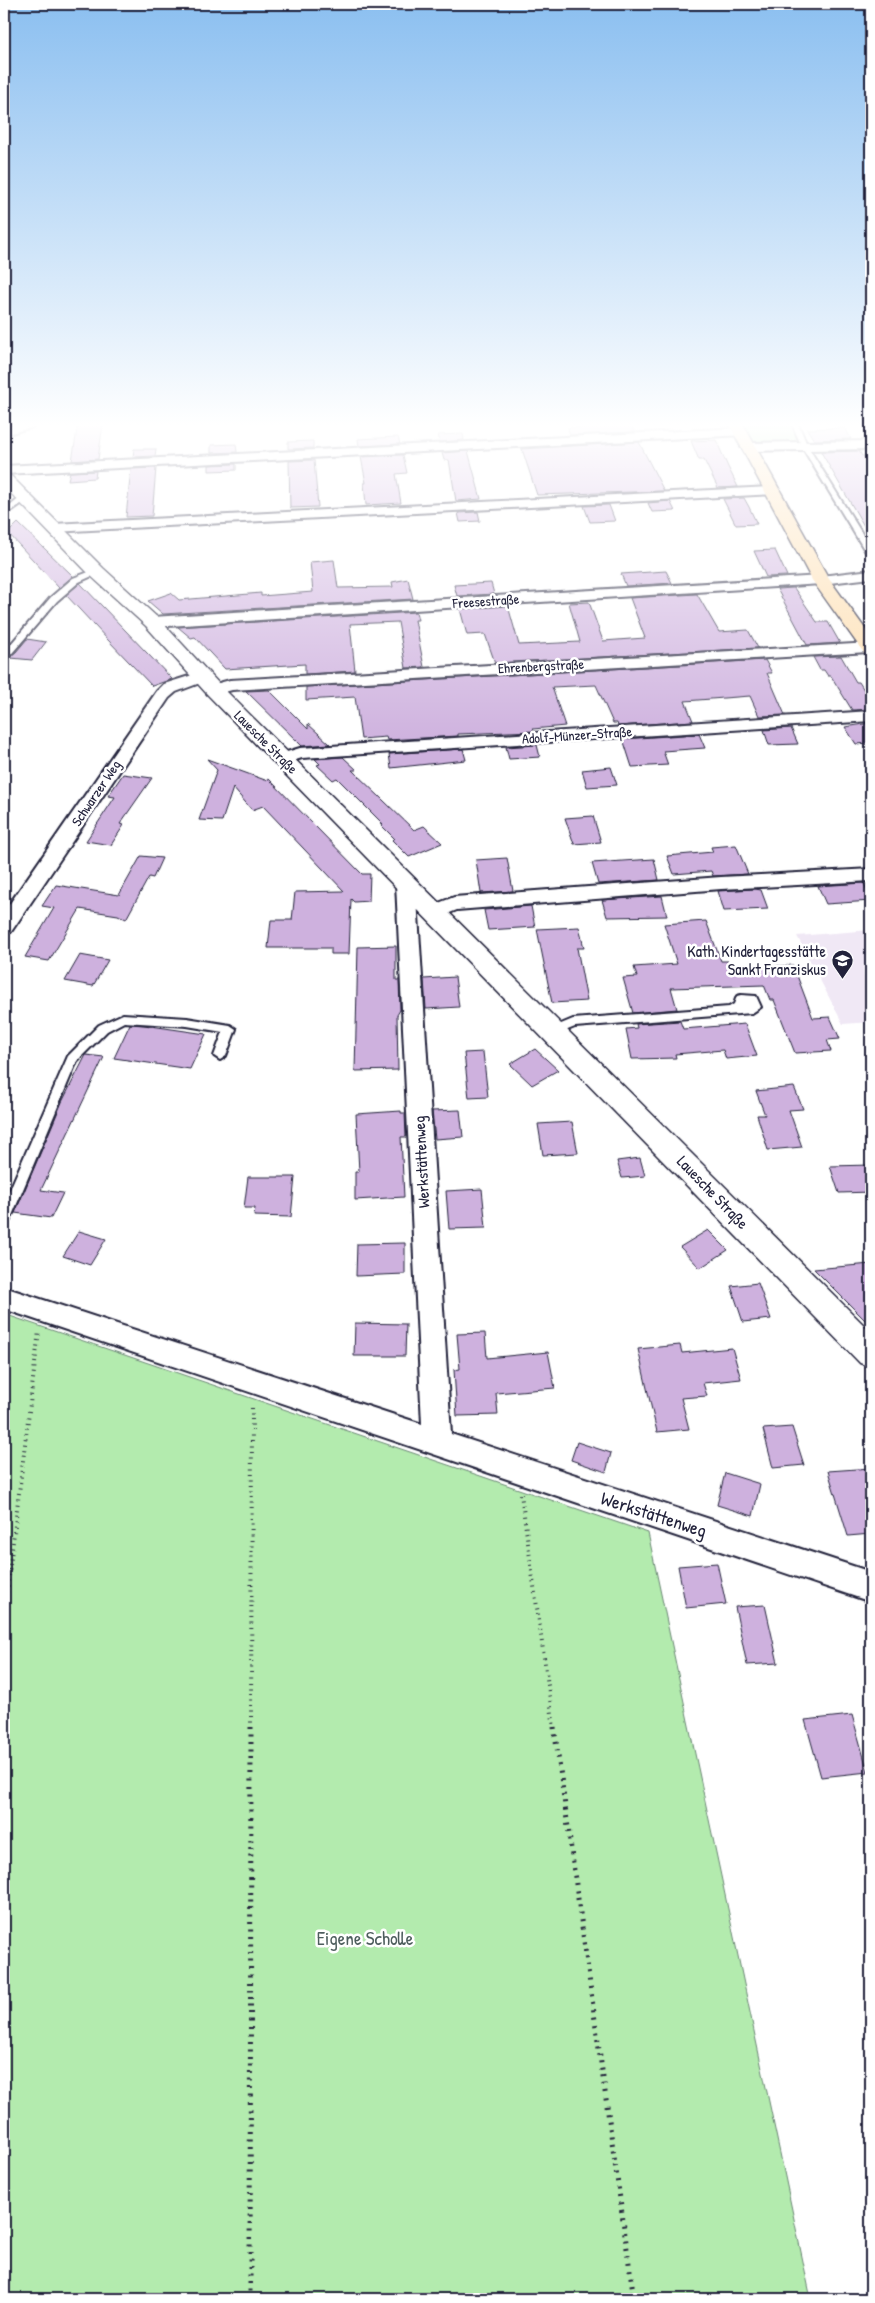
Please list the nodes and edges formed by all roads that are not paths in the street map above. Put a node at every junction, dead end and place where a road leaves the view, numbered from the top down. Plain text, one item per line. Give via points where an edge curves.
1 (56, 531) edge
2 (793, 531) edge
3 (857, 531) edge
4 (871, 554) edge
5 (97, 572) junction
6 (871, 574) edge
7 (820, 580) junction
8 (152, 622) junction
9 (870, 648) edge
10 (4, 657) edge
11 (208, 683) junction
12 (871, 716) edge
13 (283, 759) junction
14 (871, 875) edge
15 (406, 882) junction
16 (434, 912) junction
17 (4, 927) edge
18 (732, 1010) dead end
19 (553, 1032) junction
20 (220, 1056) dead end
21 (4, 1218) edge
22 (4, 1298) edge
23 (871, 1353) edge
24 (436, 1442) junction
25 (871, 1587) edge

1 - 5 street, Lauesche Straße
2 - 7 main road
3 - 4 lane
5 - 8 street, Lauesche Straße
5 - 10 lane via 76,580 54,599
6 - 7 street, Freesestraße
7 - 8 street, Freesestraße
7 - 9 main road
8 - 11 street, Lauesche Straße
9 - 11 street, Ehrenbergstraße
11 - 13 street, Lauesche Straße
11 - 17 street, Schwarzer Weg via 178,684 162,695
12 - 13 street, Adolf-Münzer-Straße via 300,753
13 - 15 street, Lauesche Straße
14 - 16 street via 454,904
15 - 16 street, Lauesche Straße
15 - 24 street, Werkstättenweg
16 - 19 street, Lauesche Straße
18 - 19 lane via 572,1023
19 - 23 street, Lauesche Straße
20 - 21 lane via 230,1029 187,1022 123,1018 103,1028 72,1059
22 - 24 street, Werkstättenweg
24 - 25 street, Werkstättenweg

